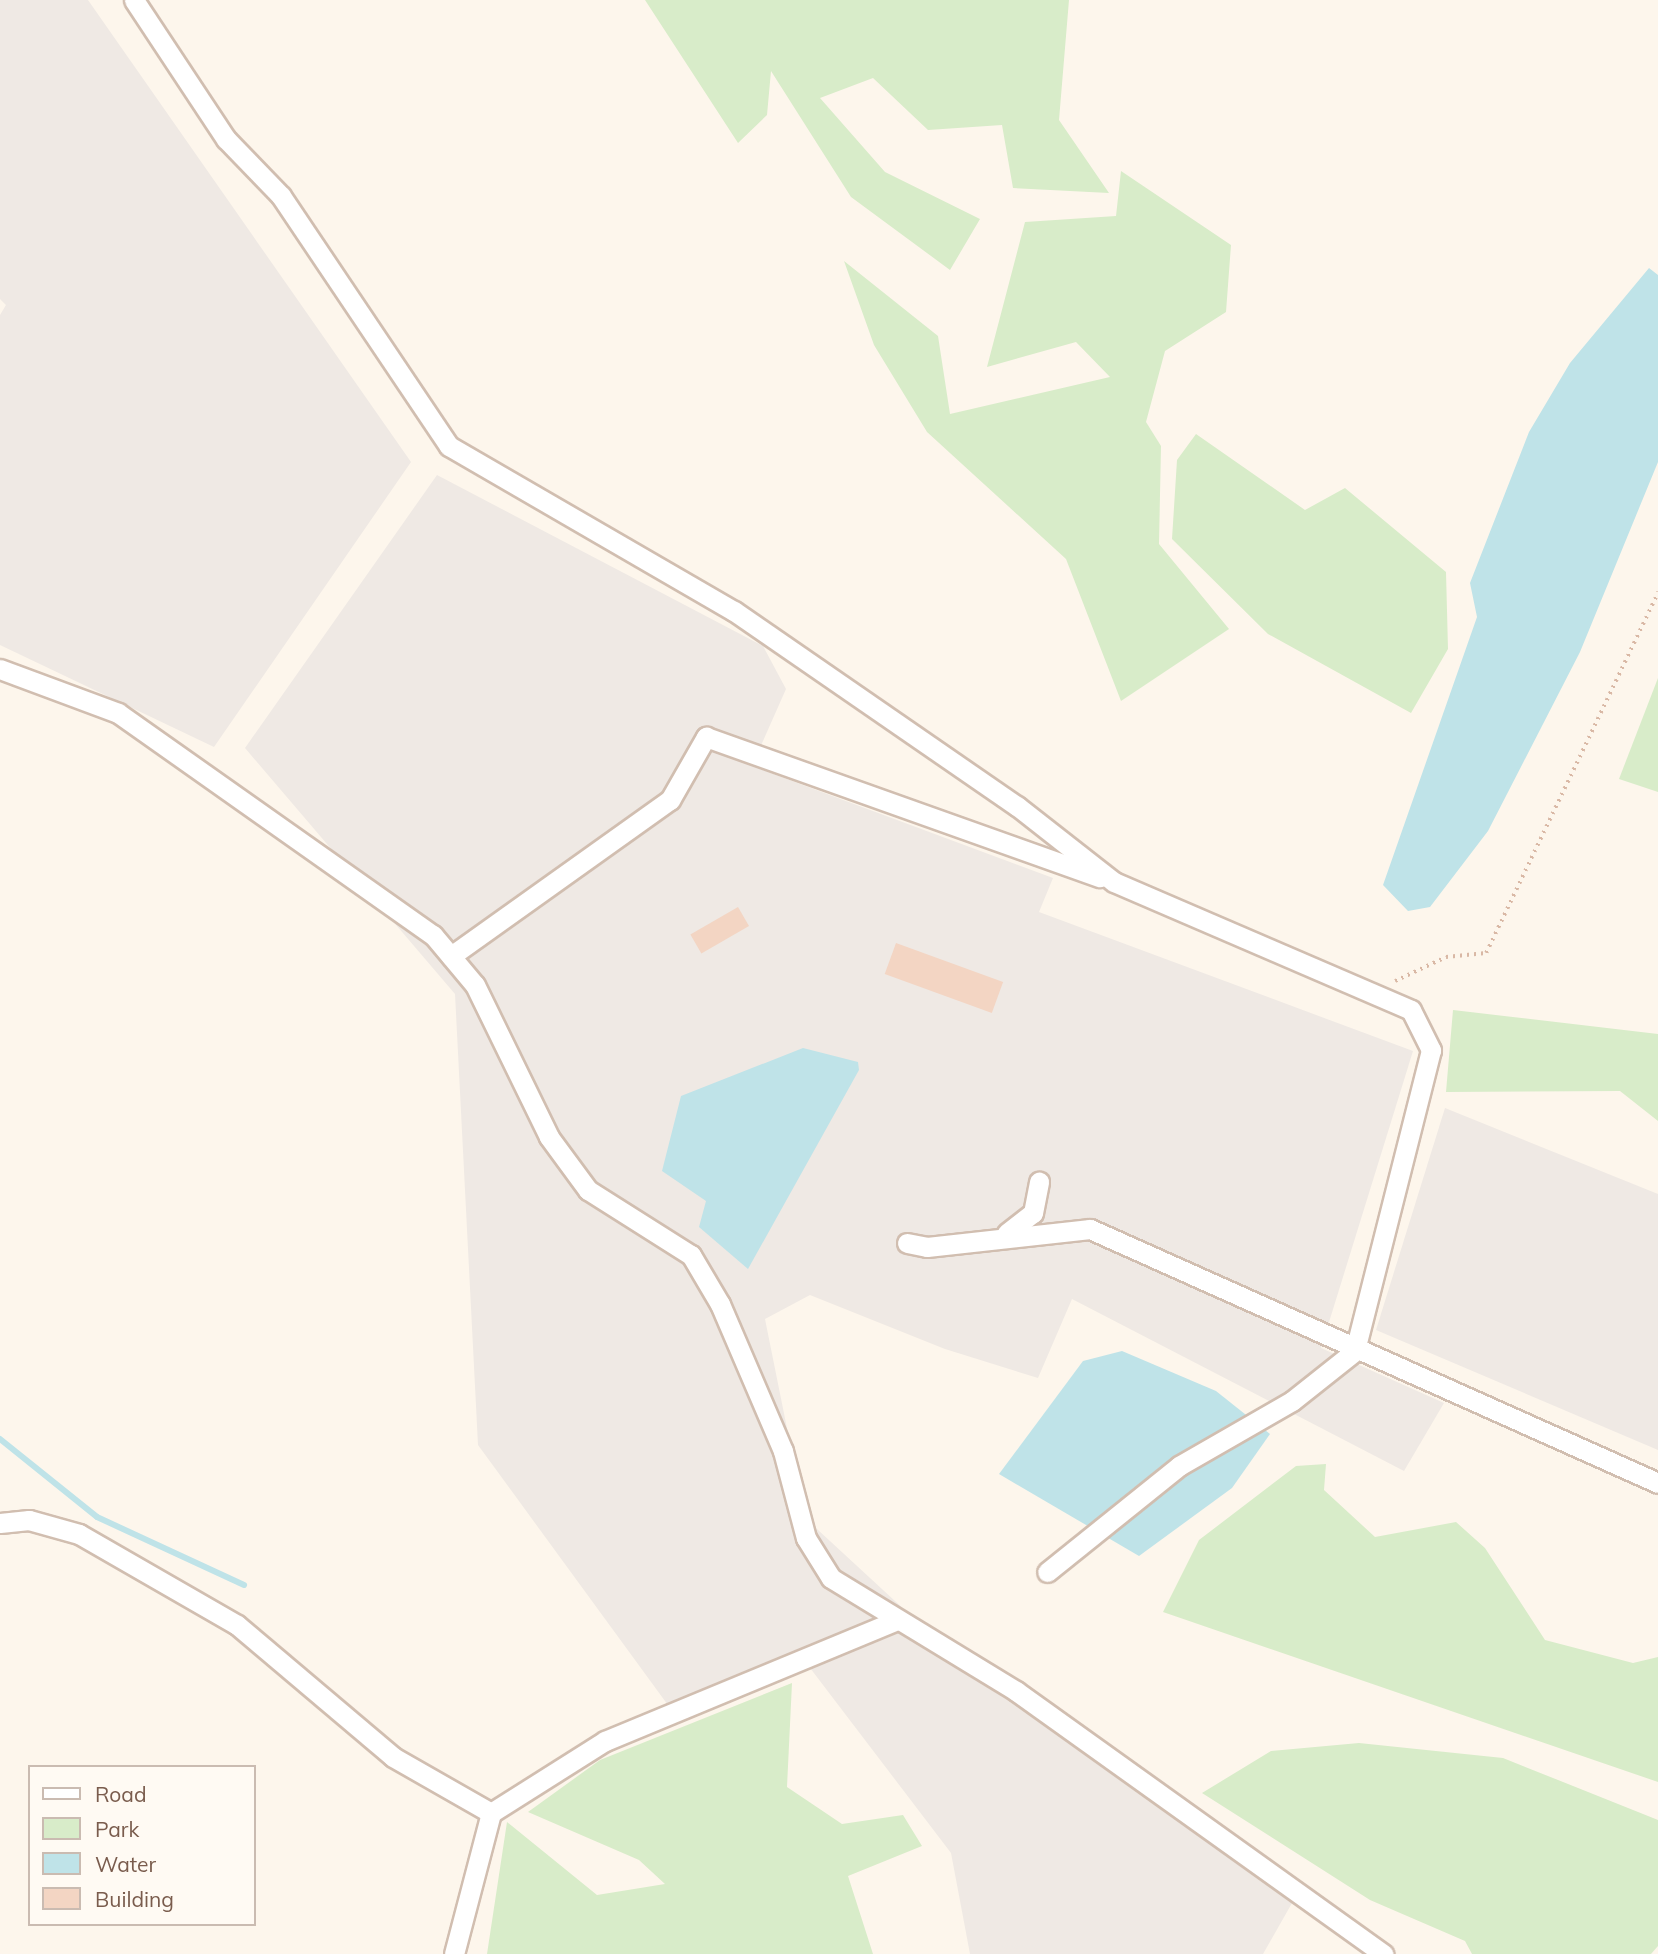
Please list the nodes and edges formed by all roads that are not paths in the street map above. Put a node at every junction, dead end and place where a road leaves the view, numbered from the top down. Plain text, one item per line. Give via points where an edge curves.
1 (134, 0) edge
2 (0, 669) edge
3 (1114, 882) junction
4 (451, 956) junction
5 (1039, 1182) dead end
6 (1004, 1235) junction
7 (907, 1243) dead end
8 (1355, 1350) junction
9 (1658, 1483) edge
10 (0, 1523) edge
11 (1047, 1572) dead end
12 (895, 1621) junction
13 (491, 1813) junction
14 (454, 1954) edge
15 (1384, 1954) edge

1 - 3 street via 226,139 281,196 449,446 733,611 1017,806
2 - 4 street via 118,713 433,935
3 - 4 street via 706,737 670,800
3 - 8 street via 1411,1010 1431,1050
4 - 12 street via 475,985 549,1137 588,1190 691,1255 720,1304 783,1451 806,1538 831,1578
5 - 6 street via 1026,1224
6 - 7 street via 927,1247
6 - 8 street via 1090,1229
8 - 9 street
8 - 11 street via 1292,1401 1179,1466
10 - 13 street via 29,1520 79,1534 237,1625 393,1757
12 - 13 street via 605,1741
12 - 15 street via 1016,1691
13 - 14 street

